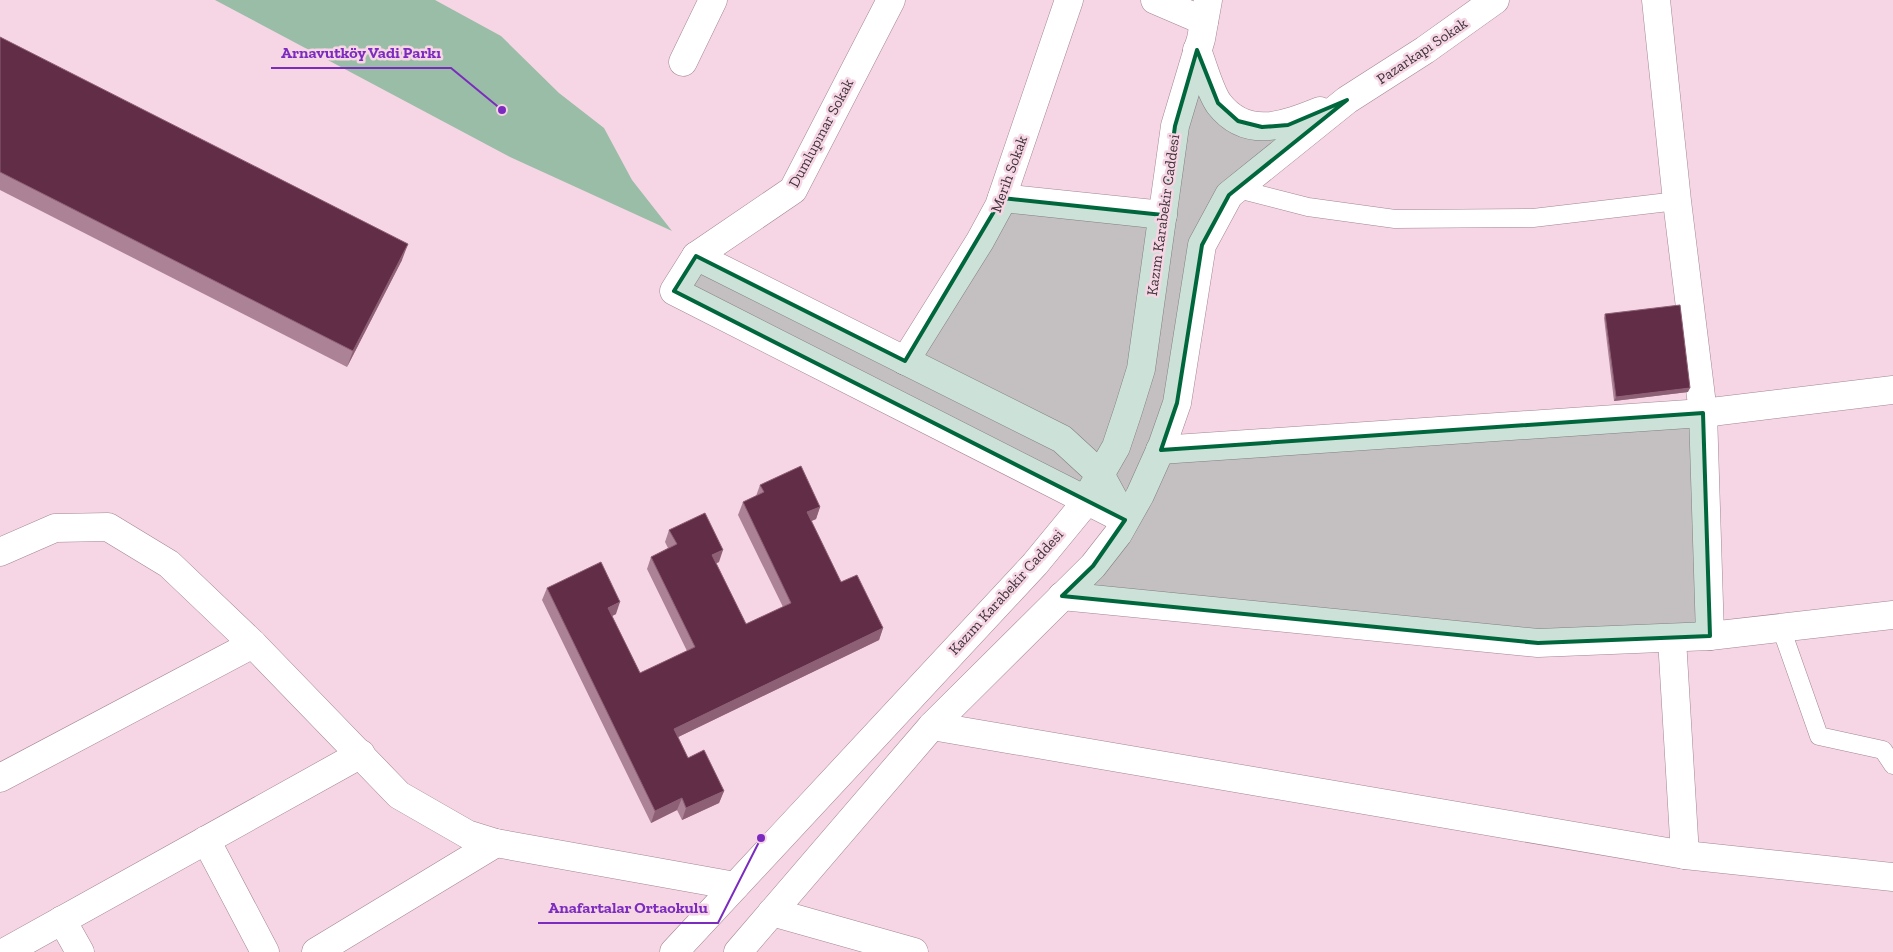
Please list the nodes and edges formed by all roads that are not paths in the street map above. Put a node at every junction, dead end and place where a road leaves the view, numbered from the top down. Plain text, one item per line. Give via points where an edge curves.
1 (713, 0) edge
2 (892, 0) edge
3 (1069, 0) edge
4 (1156, 0) edge
5 (1495, 0) edge
6 (1656, 0) edge
7 (1206, 11) edge
8 (1197, 50) junction
9 (683, 62) dead end
10 (1347, 100) junction
11 (1238, 188) junction
12 (1002, 198) junction
13 (1677, 202) junction
14 (1164, 215) junction
15 (696, 256) junction
16 (905, 361) junction
17 (1893, 390) edge
18 (1703, 413) junction
19 (1160, 450) junction
20 (1100, 474) junction
21 (1086, 499) junction
22 (1125, 520) junction
23 (0, 552) edge
24 (1062, 596) junction
25 (1893, 615) edge
26 (1781, 628) junction
27 (1710, 636) junction
28 (1672, 639) junction
29 (253, 644) junction
30 (932, 726) junction
31 (361, 754) junction
32 (1893, 764) edge
33 (0, 778) edge
34 (206, 840) junction
35 (496, 843) junction
36 (1684, 855) junction
37 (1893, 877) edge
38 (736, 886) junction
39 (772, 912) junction
40 (62, 920) junction
41 (5, 952) edge
42 (80, 952) edge
43 (265, 952) edge
44 (316, 952) edge
45 (674, 952) edge
46 (738, 952) edge
47 (914, 952) edge

1 - 9 street
2 - 15 street, Dumlupınar Sokak via 794,190
3 - 12 street, Merih Sokak
4 - 7 street
5 - 10 street, Pazarkapı Sokak via 1426,50
6 - 13 street
7 - 8 street, Kazım Karabekir Caddesi
8 - 10 street via 1218,103 1238,121 1262,127 1288,124
8 - 14 street, Kazım Karabekir Caddesi via 1175,126
10 - 11 street
11 - 13 lane via 1308,207 1395,219 1533,218
11 - 19 street via 1229,195 1202,244 1177,403
12 - 14 street
12 - 16 street, Merih Sokak via 980,241
13 - 18 street
14 - 20 street, Kazım Karabekir Caddesi via 1141,369 1116,447
15 - 16 street
15 - 21 street via 674,291
16 - 20 street via 1062,438
17 - 18 street
18 - 19 street
18 - 27 street
19 - 22 street
20 - 21 street, Kazım Karabekir Caddesi
20 - 22 street
21 - 22 street
21 - 38 street, Kazım Karabekir Caddesi via 1035,564
22 - 24 street via 1093,566
23 - 29 street via 55,528 108,527 169,564
24 - 28 street via 1538,643
24 - 30 street
25 - 26 street
26 - 27 street
26 - 32 lane via 1819,736 1883,750
27 - 28 street
28 - 36 street
29 - 31 street
29 - 33 street
30 - 36 street
30 - 39 street
31 - 34 street
31 - 35 street via 400,794 467,834
34 - 40 street
34 - 43 street
35 - 38 street
35 - 44 street
36 - 37 street
38 - 45 street, Kazım Karabekir Caddesi
39 - 46 street
39 - 47 street
40 - 41 street
40 - 42 street

